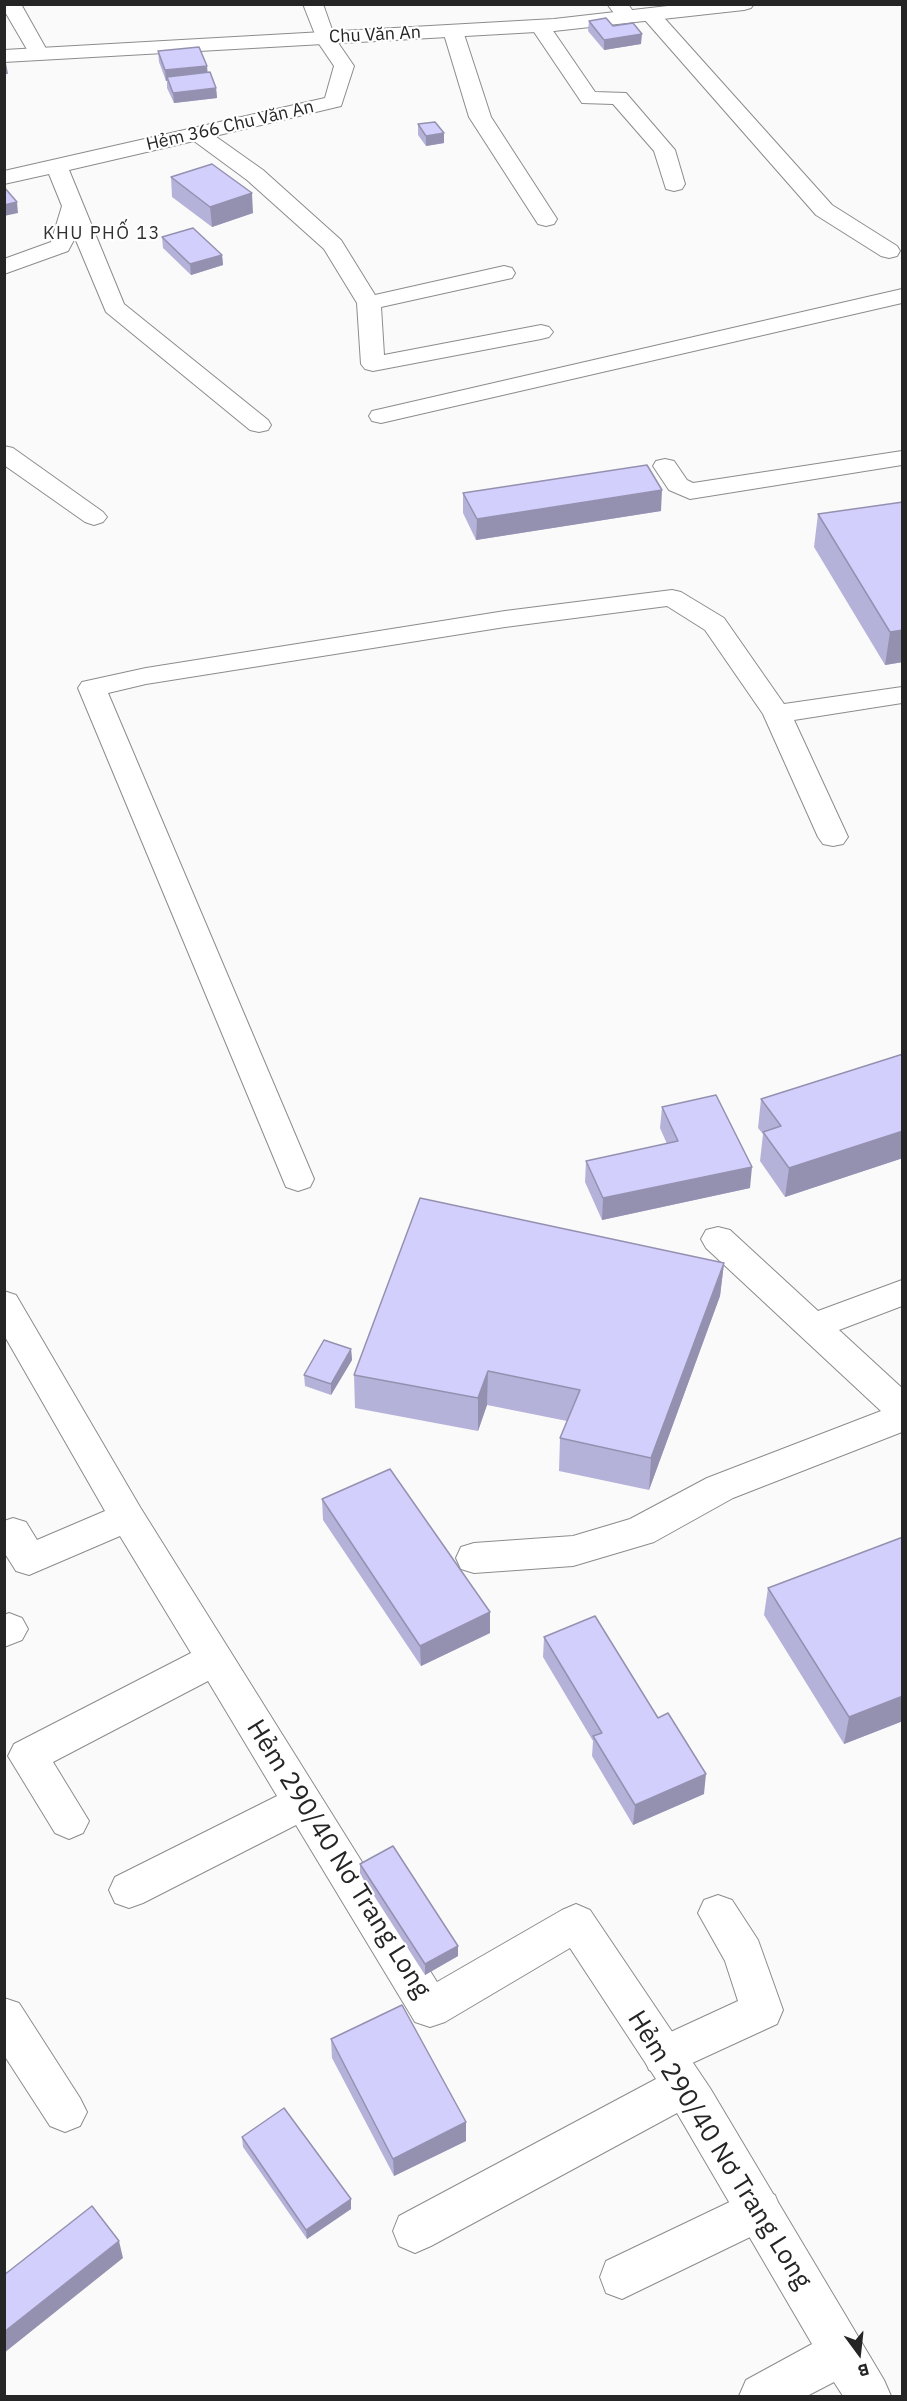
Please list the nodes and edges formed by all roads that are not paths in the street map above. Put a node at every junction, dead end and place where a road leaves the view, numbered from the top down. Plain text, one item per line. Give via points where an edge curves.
1 (11, 4) edge
2 (313, 4) edge
3 (730, 5) edge
4 (622, 11) edge
5 (651, 15) junction
6 (540, 26) junction
7 (453, 31) junction
8 (325, 38) junction
9 (39, 54) junction
10 (4, 56) edge
11 (197, 133) junction
12 (56, 165) junction
13 (4, 178) edge
14 (675, 184) dead end
15 (72, 207) junction
16 (546, 219) dead end
17 (898, 254) edge
18 (4, 267) edge
19 (504, 273) dead end
20 (903, 296) edge
21 (369, 303) junction
22 (541, 332) dead end
23 (381, 416) dead end
24 (259, 425) dead end
25 (4, 453) edge
26 (903, 458) edge
27 (665, 466) dead end
28 (94, 517) dead end
29 (903, 695) edge
30 (777, 714) junction
31 (833, 837) dead end
32 (298, 1179) dead end
33 (718, 1239) dead end
34 (903, 1293) edge
35 (4, 1304) edge
36 (813, 1326) junction
37 (903, 1409) edge
38 (903, 1418) edge
39 (127, 1517) junction
40 (4, 1537) edge
41 (474, 1558) dead end
42 (214, 1659) junction
43 (303, 1802) junction
44 (69, 1821) dead end
45 (129, 1890) dead end
46 (718, 1912) dead end
47 (4, 2018) edge
48 (674, 2071) junction
49 (65, 2112) dead end
50 (759, 2210) junction
51 (415, 2231) dead end
52 (622, 2277) dead end
53 (842, 2352) junction
54 (762, 2397) edge
55 (868, 2397) edge

1 - 9 street
2 - 8 street
3 - 5 street, Chu Văn An
4 - 5 street, Chu Văn An
4 - 6 street, Chu Văn An
5 - 17 street via 824,210
6 - 7 street, Chu Văn An
6 - 14 street via 589,99 619,98 664,150
7 - 8 street, Chu Văn An
7 - 16 street via 480,117
8 - 9 street, Chu Văn An
8 - 11 street, Hẻm 366 Chu Văn An via 344,66 334,102
9 - 10 street, Chu Văn An
11 - 12 street, Hẻm 366 Chu Văn An
11 - 21 street via 255,175 333,245
12 - 13 street, Hẻm 366 Chu Văn An
12 - 15 street
15 - 18 street via 60,246
15 - 24 street via 114,307
19 - 21 street
20 - 23 street
21 - 22 street via 373,364
25 - 28 street
26 - 27 street via 690,491 678,485
29 - 30 street
30 - 31 street
30 - 32 street via 714,624 672,598 470,625 92,688
33 - 36 street
34 - 36 street
35 - 39 street, Hẻm 290/40 Nơ Trang Long
36 - 37 street
38 - 41 street via 720,1488 641,1531 573,1551
39 - 40 street via 29,1560 13,1533
39 - 42 street, Hẻm 290/40 Nơ Trang Long
42 - 43 street, Hẻm 290/40 Nơ Trang Long
42 - 44 street via 28,1756
43 - 45 street
43 - 48 street, Hẻm 290/40 Nơ Trang Long via 430,2008 576,1923
46 - 48 street via 743,1953 762,2010
47 - 49 street
48 - 50 street, Hẻm 290/40 Nơ Trang Long
48 - 51 street
50 - 52 street
50 - 53 street, Hẻm 290/40 Nơ Trang Long
53 - 54 street
53 - 55 street, Hẻm 290/40 Nơ Trang Long

